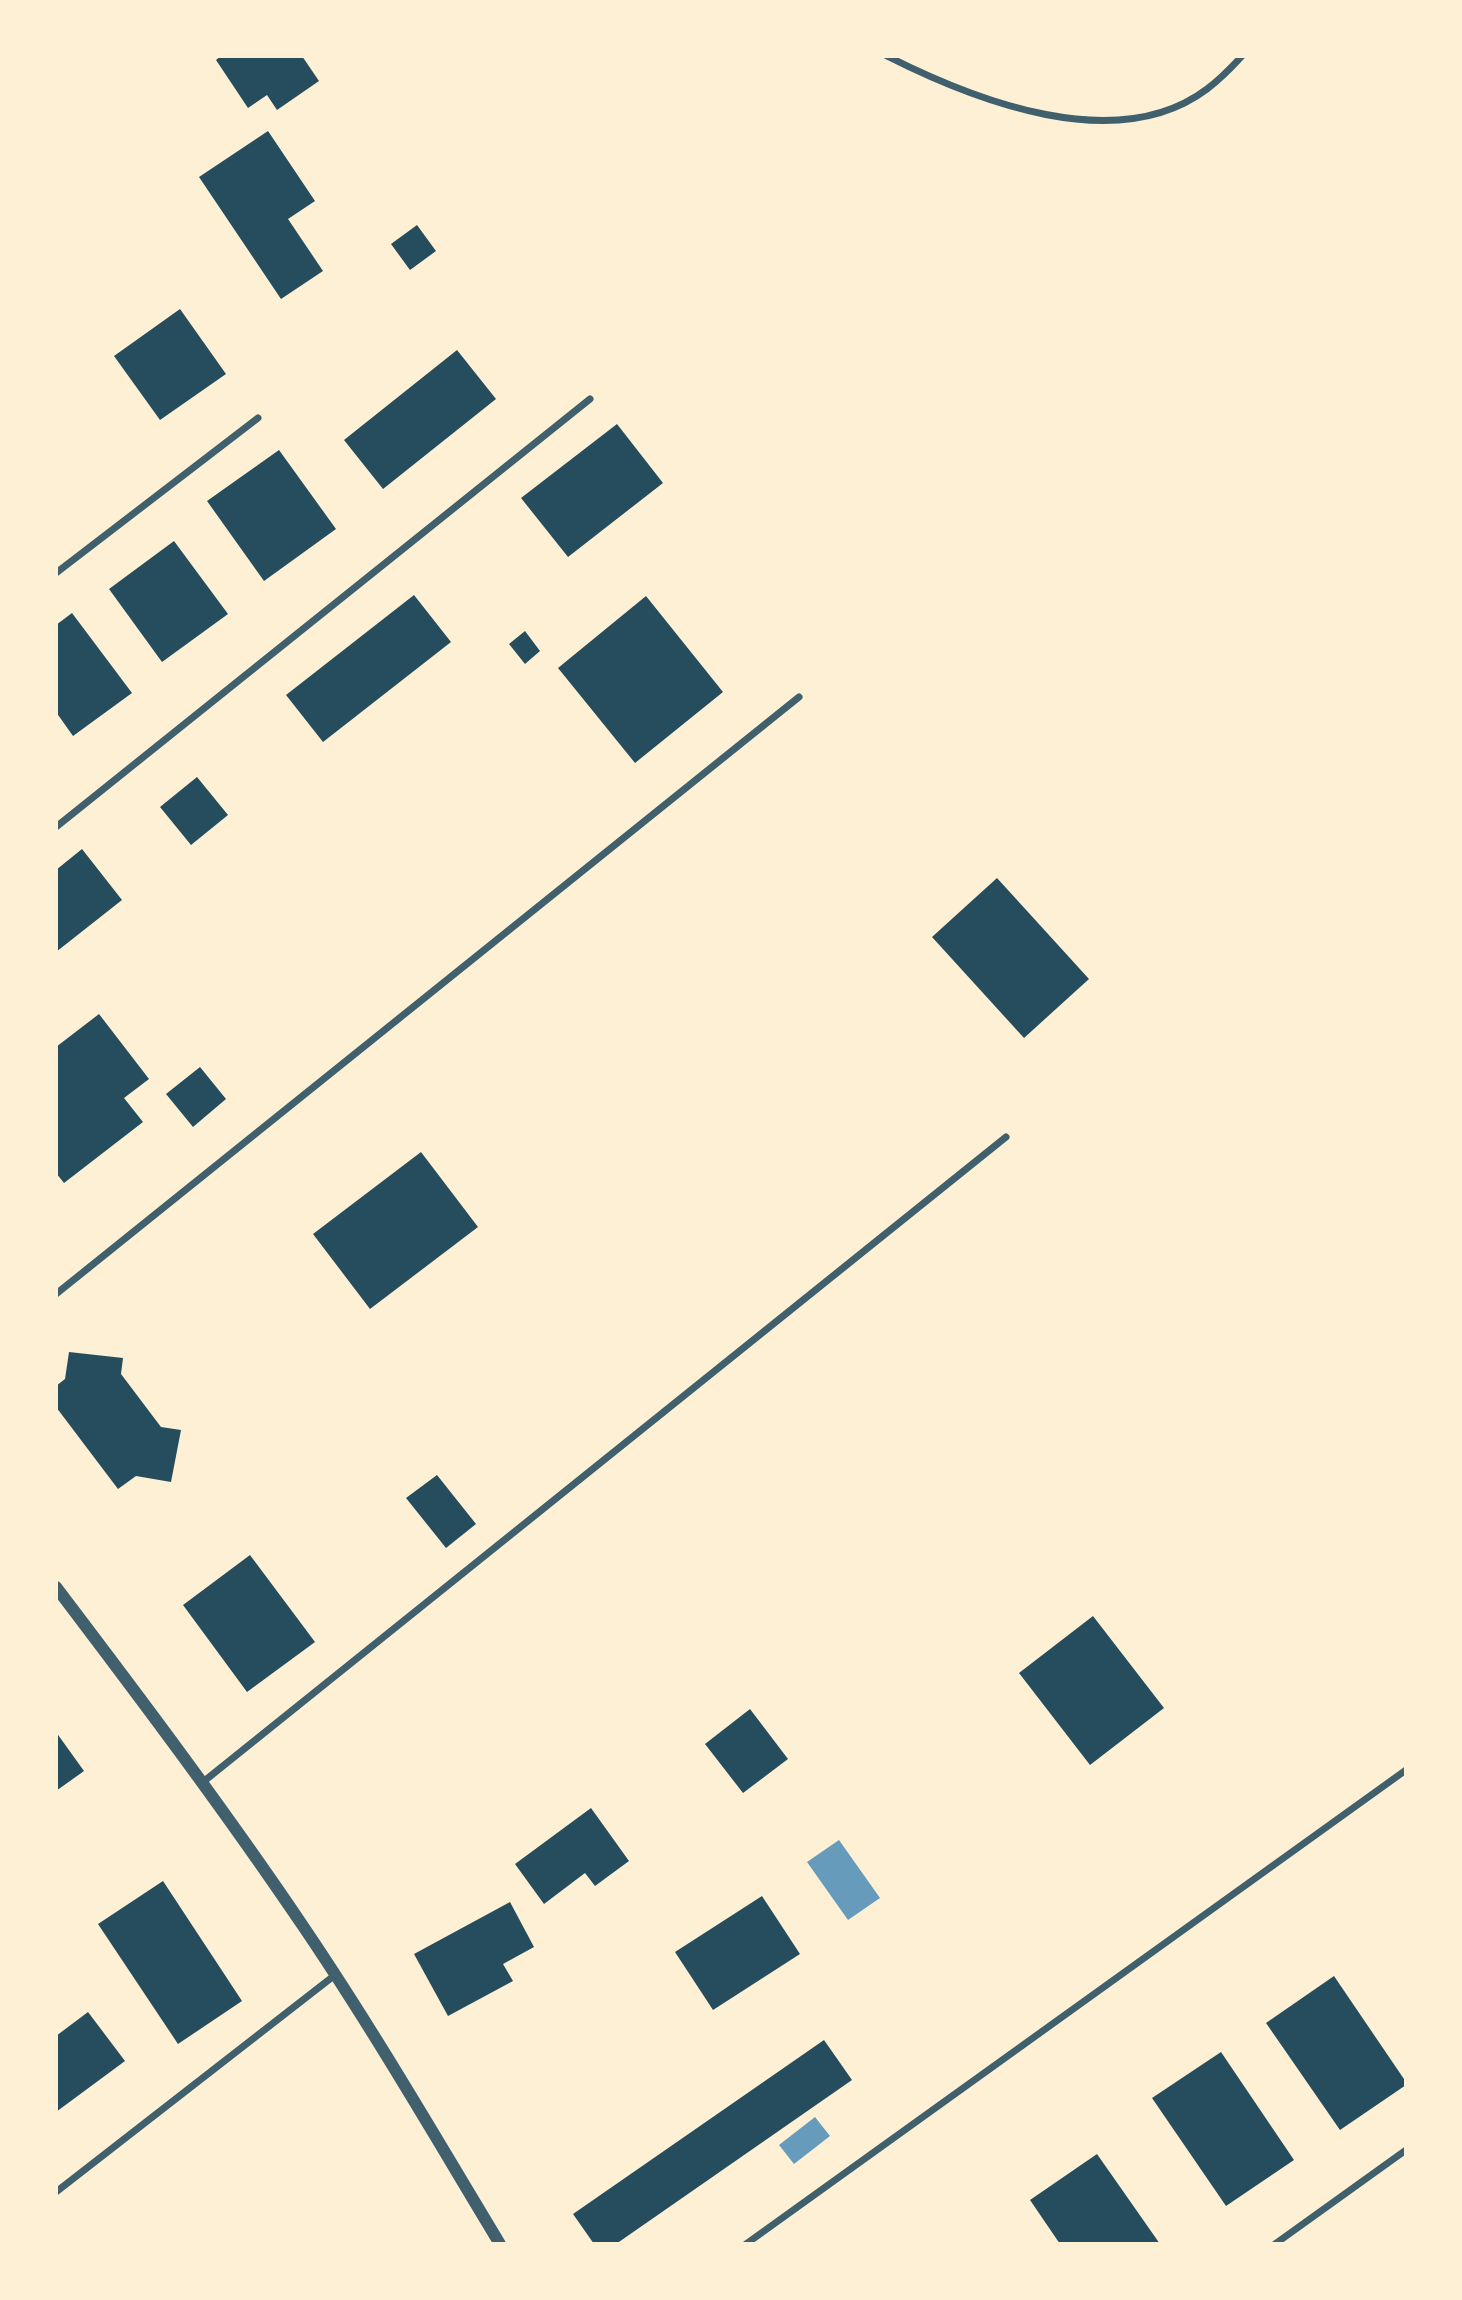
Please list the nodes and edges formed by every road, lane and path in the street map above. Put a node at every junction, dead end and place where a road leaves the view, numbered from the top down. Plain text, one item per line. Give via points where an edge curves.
1 (887, 56) edge
2 (1242, 56) edge
3 (590, 399) dead end
4 (258, 418) dead end
5 (56, 573) edge
6 (799, 697) dead end
7 (56, 827) edge
8 (1006, 1137) dead end
9 (56, 1294) edge
10 (56, 1587) edge
11 (1406, 1770) edge
12 (203, 1782) junction
13 (335, 1975) junction
14 (1406, 2150) edge
15 (56, 2192) edge
16 (500, 2244) edge
17 (746, 2244) edge
18 (1275, 2244) edge

1 - 2 street via 958,88 1018,108 1050,116 1108,119 1156,113 1184,102
3 - 7 street
4 - 5 street
6 - 9 street
8 - 12 street
10 - 12 street
11 - 17 street
12 - 13 street
13 - 15 street
13 - 16 street
14 - 18 street

